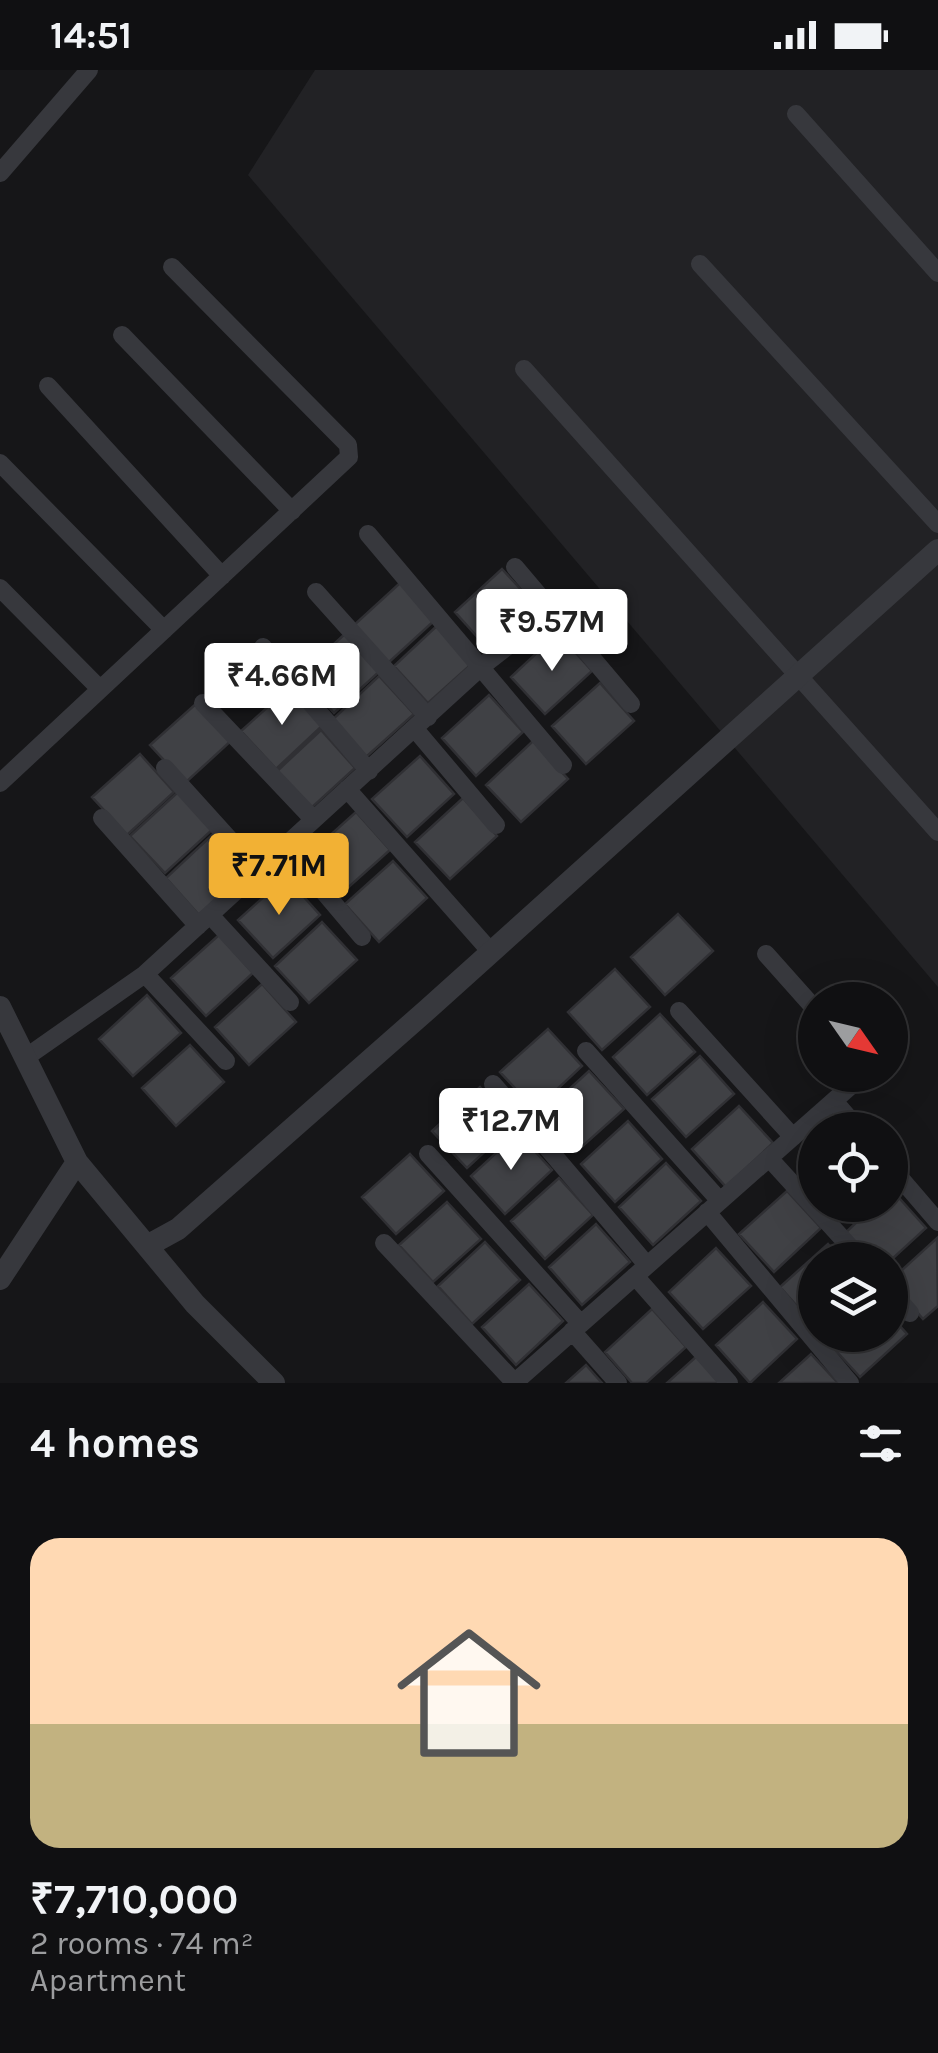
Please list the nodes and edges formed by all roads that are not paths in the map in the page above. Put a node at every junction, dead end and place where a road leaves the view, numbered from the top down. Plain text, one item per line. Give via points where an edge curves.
1 (88, 70) edge
2 (796, 114) dead end
3 (0, 173) edge
4 (700, 264) dead end
5 (172, 267) dead end
6 (938, 274) edge
7 (122, 334) dead end
8 (524, 369) dead end
9 (48, 386) dead end
10 (0, 463) edge
11 (292, 511) junction
12 (938, 524) edge
13 (368, 534) dead end
14 (938, 550) edge
15 (514, 568) dead end
16 (222, 576) junction
17 (0, 588) edge
18 (316, 592) dead end
19 (552, 612) junction
20 (164, 630) junction
21 (263, 647) dead end
22 (482, 666) junction
23 (796, 676) junction
24 (100, 690) junction
25 (203, 703) dead end
26 (630, 704) dead end
27 (422, 723) junction
28 (562, 765) dead end
29 (165, 768) dead end
30 (369, 770) junction
31 (0, 783) edge
32 (347, 788) junction
33 (102, 818) dead end
34 (313, 820) junction
35 (496, 825) dead end
36 (938, 832) edge
37 (285, 846) junction
38 (258, 871) junction
39 (205, 921) junction
40 (362, 937) dead end
41 (491, 952) junction
42 (766, 954) dead end
43 (145, 974) junction
44 (798, 989) edge
45 (290, 1002) dead end
46 (0, 1007) edge
47 (679, 1011) dead end
48 (586, 1052) dead end
49 (26, 1058) junction
50 (226, 1061) dead end
51 (493, 1084) dead end
52 (844, 1092) edge
53 (834, 1101) junction
54 (843, 1112) edge
55 (793, 1137) junction
56 (428, 1154) dead end
57 (770, 1158) junction
58 (77, 1162) junction
59 (908, 1187) edge
60 (714, 1206) junction
61 (938, 1222) edge
62 (846, 1242) edge
63 (384, 1243) dead end
64 (147, 1246) junction
65 (641, 1271) junction
66 (0, 1278) edge
67 (908, 1311) edge
68 (910, 1313) dead end
69 (577, 1328) junction
70 (274, 1383) edge
71 (514, 1383) edge
72 (618, 1383) edge
73 (729, 1383) edge
74 (850, 1383) edge

1 - 3 street
2 - 6 street
4 - 12 street
5 - 11 street via 348,445 349,457
7 - 11 street
8 - 23 street
9 - 16 street
10 - 20 street
11 - 16 street
13 - 22 street
14 - 23 street
15 - 19 street
16 - 20 street
17 - 24 street
18 - 27 street
19 - 22 street
19 - 26 street
20 - 24 street
21 - 30 street
22 - 27 street
22 - 28 street
23 - 36 street
23 - 41 street
24 - 31 street
25 - 34 street
27 - 30 street
27 - 35 street
29 - 38 street
30 - 32 street
32 - 34 street
32 - 41 street
33 - 39 street
34 - 37 street
37 - 38 street
37 - 40 street
38 - 39 street
39 - 43 street
39 - 45 street
41 - 64 street via 178,1229
42 - 44 street
43 - 49 street
43 - 50 street
46 - 49 street
47 - 55 street
48 - 60 street
49 - 58 street
51 - 65 street
52 - 53 street
53 - 54 street
53 - 55 street
55 - 57 street
56 - 69 street
57 - 60 street
57 - 62 street
58 - 64 street
58 - 66 street
59 - 61 street
60 - 65 street
60 - 74 street
63 - 71 street
64 - 70 street
65 - 69 street
65 - 73 street
67 - 68 street
69 - 71 street
69 - 72 street

